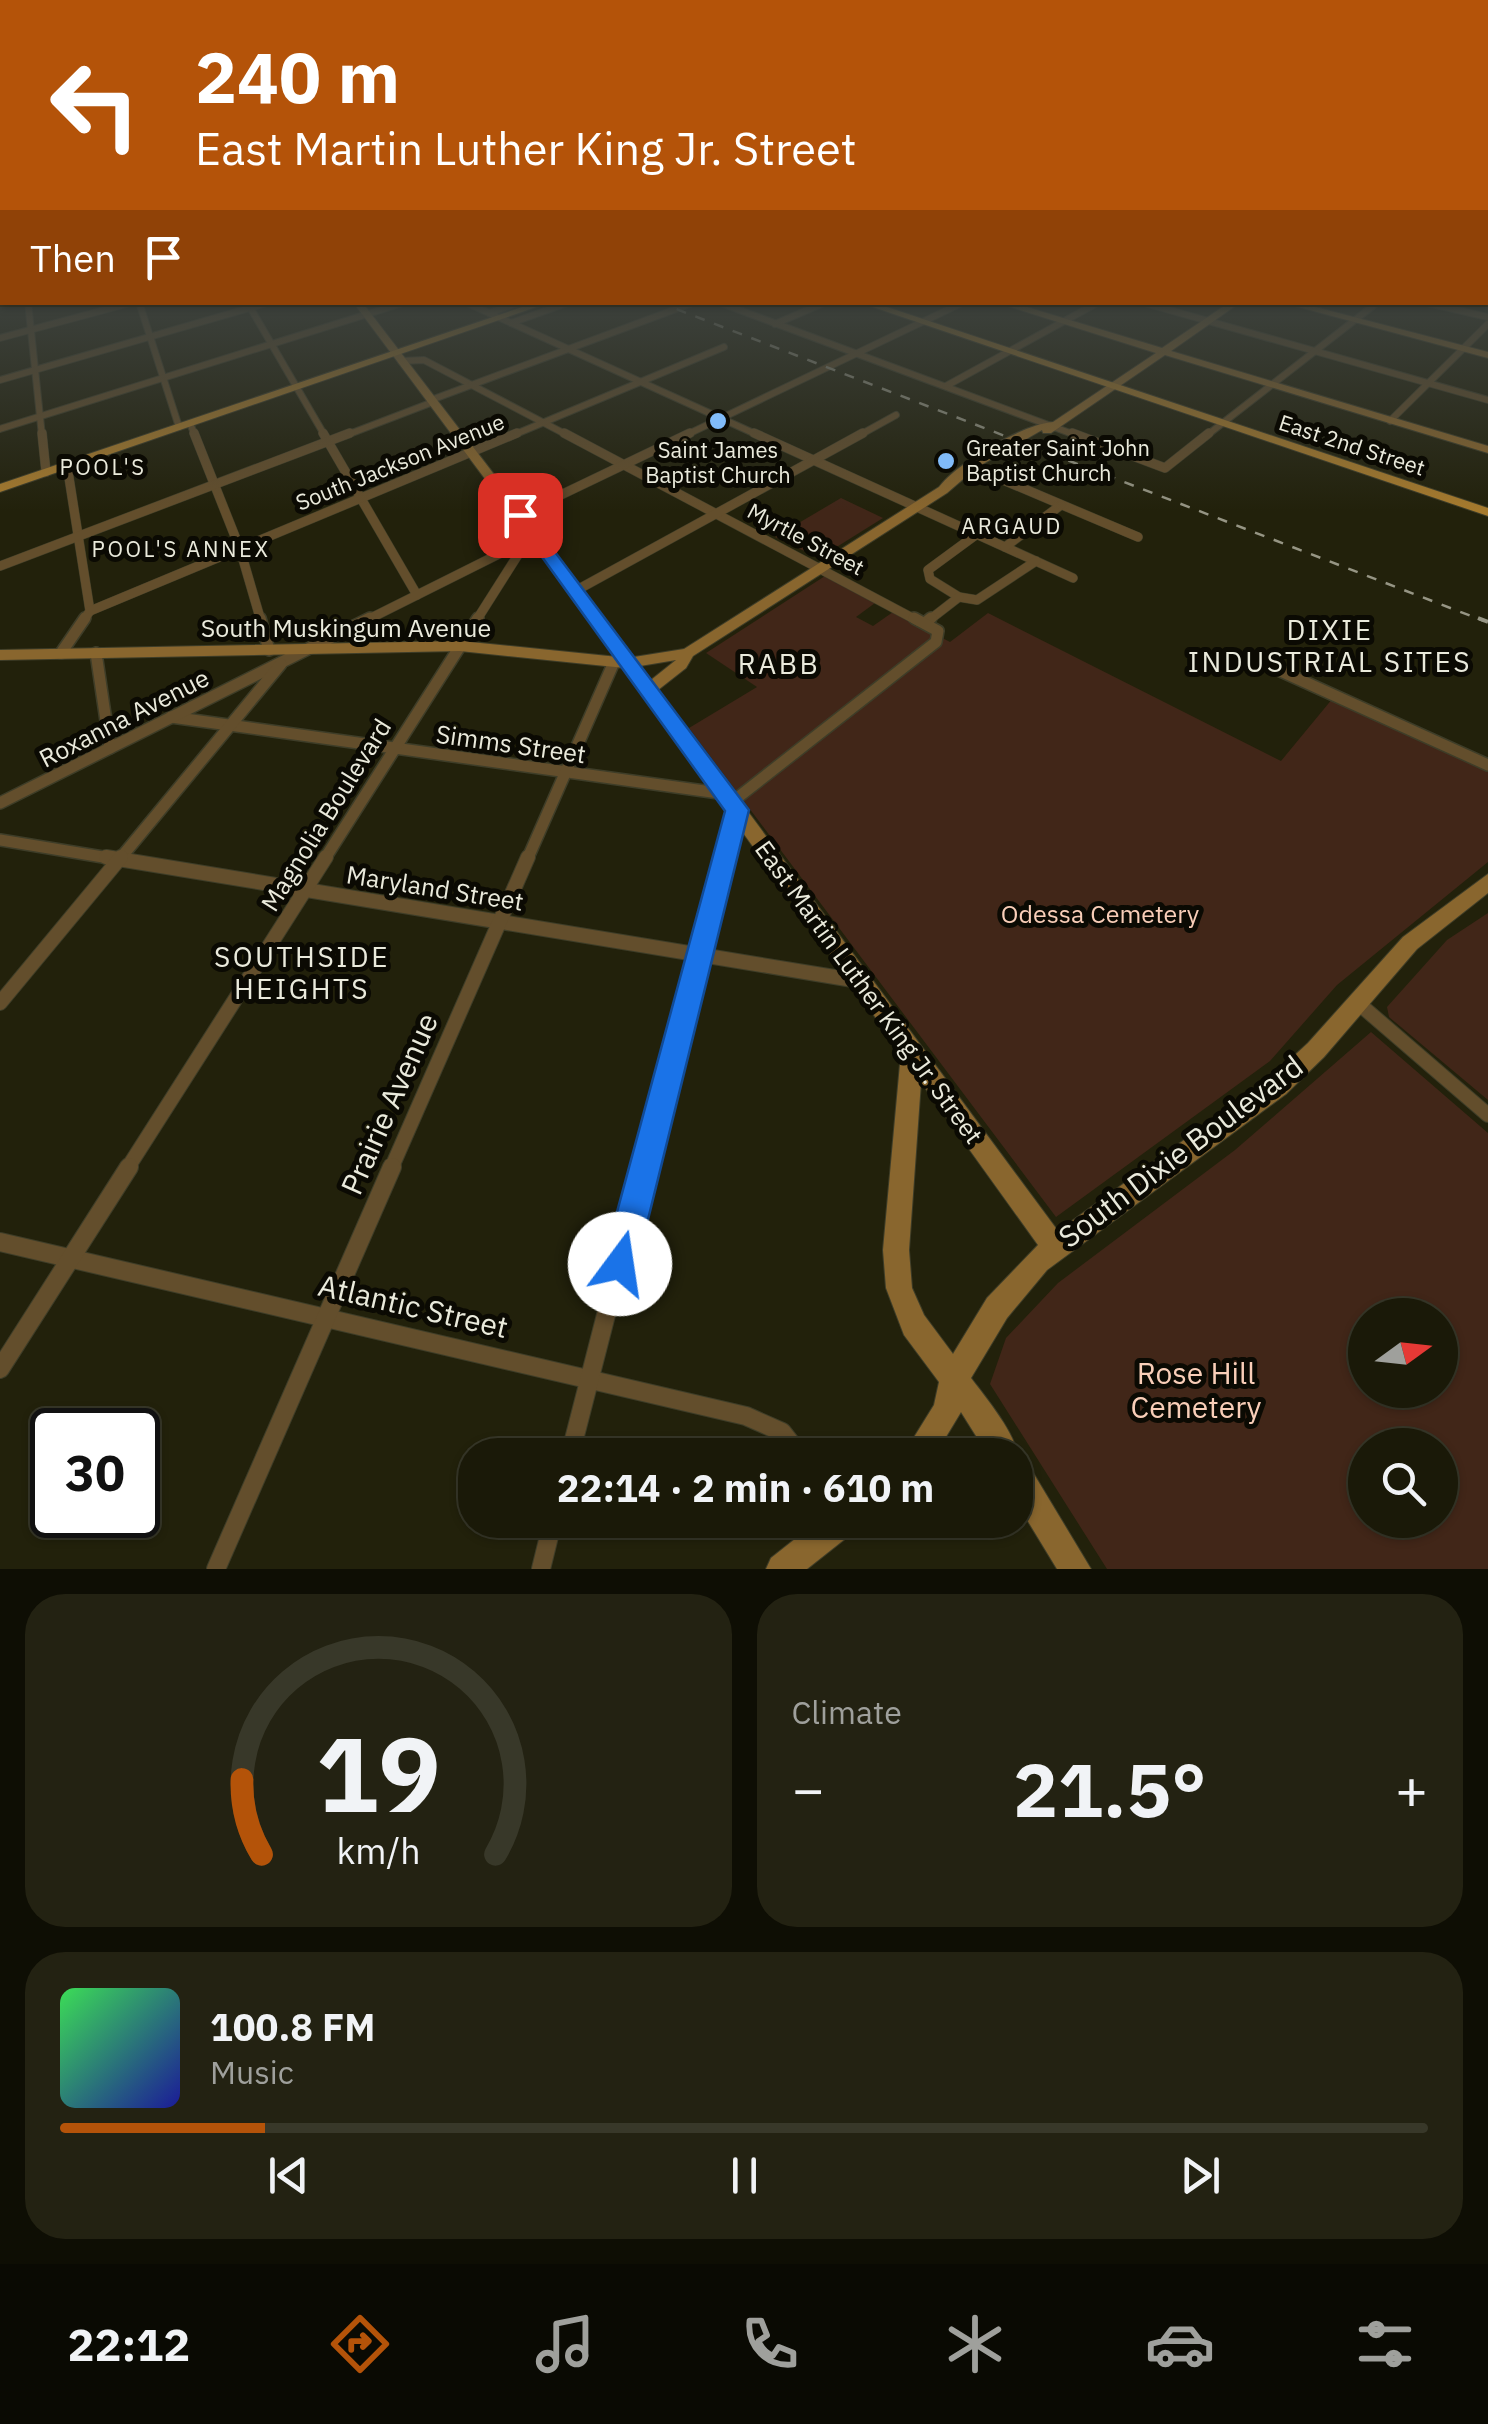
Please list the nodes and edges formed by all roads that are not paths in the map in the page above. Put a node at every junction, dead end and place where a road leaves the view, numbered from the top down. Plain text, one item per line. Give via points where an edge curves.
1 (35, 365) edge
2 (53, 365) edge
3 (160, 365) edge
4 (204, 365) edge
5 (283, 365) edge
6 (371, 365) edge
7 (404, 365) edge
8 (435, 365) edge
9 (524, 365) edge
10 (603, 365) edge
11 (680, 365) edge
12 (833, 365) edge
13 (888, 365) edge
14 (985, 365) edge
15 (1049, 365) edge
16 (1141, 365) edge
17 (1205, 365) edge
18 (1293, 365) edge
19 (1368, 365) edge
20 (1446, 365) edge
21 (36, 370) junction
22 (164, 378) junction
23 (0, 380) edge
24 (640, 382) junction
25 (1428, 382) junction
26 (473, 384) junction
27 (1269, 384) junction
28 (946, 386) junction
29 (1111, 386) junction
30 (296, 388) junction
31 (1488, 400) edge
32 (432, 401) junction
33 (896, 415) dead end
34 (40, 416) junction
35 (721, 418) junction
36 (1390, 421) junction
37 (544, 422) junction
38 (1220, 422) junction
39 (185, 425) junction
40 (1051, 425) junction
41 (0, 428) edge
42 (330, 441) junction
43 (1488, 450) edge
44 (471, 452) junction
45 (813, 460) junction
46 (625, 464) junction
47 (67, 465) junction
48 (975, 468) junction
49 (46, 472) junction
50 (216, 484) junction
51 (0, 488) edge
52 (362, 496) junction
53 (1062, 504) junction
54 (918, 507) junction
55 (1488, 512) edge
56 (718, 513) junction
57 (520, 515) junction
58 (977, 534) junction
59 (78, 536) junction
60 (1138, 537) dead end
61 (532, 538) junction
62 (1005, 547) junction
63 (240, 548) junction
64 (1036, 561) junction
65 (0, 566) edge
66 (823, 568) junction
67 (1073, 578) dead end
68 (577, 590) junction
69 (417, 595) junction
70 (958, 597) junction
71 (90, 611) junction
72 (926, 622) junction
73 (460, 646) junction
74 (308, 649) junction
75 (269, 650) junction
76 (96, 653) junction
77 (688, 653) junction
78 (0, 654) edge
79 (60, 654) junction
80 (1254, 659) dead end
81 (284, 661) junction
82 (622, 662) junction
83 (649, 689) junction
84 (171, 717) junction
85 (230, 726) junction
86 (110, 748) junction
87 (394, 750) junction
88 (1488, 765) edge
89 (564, 774) junction
90 (731, 802) junction
91 (0, 803) edge
92 (0, 840) edge
93 (119, 860) junction
94 (1488, 882) edge
95 (305, 890) junction
96 (500, 922) junction
97 (700, 955) junction
98 (862, 981) junction
99 (1357, 1002) junction
100 (0, 1003) edge
101 (912, 1050) junction
102 (1488, 1115) edge
103 (0, 1242) edge
104 (1054, 1248) junction
105 (70, 1258) junction
106 (326, 1318) junction
107 (0, 1369) edge
108 (590, 1379) junction
109 (954, 1380) junction
110 (574, 1438) edge
111 (787, 1438) edge
112 (929, 1438) edge
113 (993, 1438) edge
114 (1033, 1501) edge
115 (549, 1538) edge
116 (819, 1538) edge
117 (216, 1569) edge
118 (541, 1569) edge
119 (782, 1569) edge
120 (1075, 1569) edge

1 - 21 street
2 - 21 street
3 - 22 street
4 - 22 street
5 - 30 street
6 - 30 main road
7 - 32 street, East Martin Luther King Jr. Street
8 - 26 street, Myrtle Street
9 - 26 street
10 - 24 street
11 - 24 street, South Jackson Avenue
12 - 35 street
13 - 28 street
14 - 28 street
15 - 29 main road, East 2nd Street
16 - 29 street, South Muskingum Avenue
17 - 27 street
18 - 27 street
19 - 25 street
20 - 25 street
21 - 23 street
21 - 34 street
22 - 34 street
22 - 39 street
24 - 35 street
24 - 37 street, South Jackson Avenue
25 - 31 street
25 - 36 street
26 - 32 street
26 - 37 street, Myrtle Street
27 - 36 street
27 - 38 street
28 - 40 street
29 - 38 main road, East 2nd Street
29 - 40 street, South Muskingum Avenue
30 - 39 main road
30 - 42 street
32 - 42 street
32 - 44 street, East Martin Luther King Jr. Street
33 - 45 street
34 - 41 street
34 - 49 street
35 - 45 street
35 - 46 street
36 - 43 street
37 - 44 street, South Jackson Avenue
37 - 46 street, Myrtle Street
38 - 40 street via 1166,468
38 - 55 main road, East 2nd Street
39 - 47 main road
39 - 50 street
40 - 48 street, South Muskingum Avenue
42 - 50 street
42 - 52 street
44 - 52 street, South Jackson Avenue
44 - 57 street, East Martin Luther King Jr. Street
45 - 54 street
45 - 56 street
46 - 56 street, Myrtle Street
46 - 57 street
47 - 49 main road
47 - 59 street
48 - 53 street
48 - 54 street, South Muskingum Avenue via 956,488
49 - 51 main road
50 - 59 street
50 - 63 street
52 - 63 street, South Jackson Avenue
52 - 69 street
53 - 60 street
53 - 62 street
54 - 58 street
54 - 66 street, South Muskingum Avenue
56 - 66 street, Myrtle Street
56 - 68 street
57 - 61 street, East Martin Luther King Jr. Street
58 - 62 street
58 - 70 street via 927,573
59 - 65 street
59 - 71 street
61 - 68 street, East Martin Luther King Jr. Street
61 - 69 street, Roxanna Avenue
61 - 73 street, Magnolia Boulevard
62 - 64 street
63 - 71 street, South Jackson Avenue
63 - 75 street
64 - 67 street
64 - 70 street via 984,598
66 - 72 street, Myrtle Street
66 - 77 street, South Muskingum Avenue
68 - 82 street, East Martin Luther King Jr. Street
69 - 74 street, Roxanna Avenue
70 - 72 street
71 - 79 street
72 - 90 street via 938,631 936,642
73 - 74 street, South Muskingum Avenue
73 - 82 street, South Muskingum Avenue
73 - 87 street, Magnolia Boulevard
74 - 75 street, South Muskingum Avenue
74 - 81 street, Roxanna Avenue
75 - 76 street, South Muskingum Avenue
76 - 79 street, South Muskingum Avenue
76 - 86 street
77 - 82 street, South Muskingum Avenue
77 - 83 street
78 - 79 street, South Muskingum Avenue
80 - 88 street
81 - 84 street, Roxanna Avenue
81 - 85 street
82 - 83 street, East Martin Luther King Jr. Street
82 - 89 street, Prairie Avenue
83 - 90 street, East Martin Luther King Jr. Street
84 - 85 street, Simms Street
84 - 86 street, Roxanna Avenue
85 - 87 street, Simms Street
85 - 93 street
86 - 91 street, Roxanna Avenue
87 - 89 street, Simms Street
87 - 95 street, Magnolia Boulevard
89 - 90 street, Simms Street
89 - 96 street, Prairie Avenue
90 - 97 street
90 - 98 street, East Martin Luther King Jr. Street
92 - 93 street, Maryland Street
93 - 95 street, Maryland Street
93 - 100 street
94 - 99 street, South Dixie Boulevard via 1426,928
95 - 96 street, Maryland Street
95 - 105 street, Magnolia Boulevard
96 - 97 street, Maryland Street
96 - 106 street, Prairie Avenue
97 - 98 street, Maryland Street
97 - 108 street
98 - 101 street, East Martin Luther King Jr. Street
99 - 102 street
99 - 104 street, South Dixie Boulevard via 1278,1086
101 - 104 street, East Martin Luther King Jr. Street
101 - 109 street via 896,1272 914,1325
103 - 105 street, Atlantic Street
104 - 109 street, South Dixie Boulevard via 997,1308
105 - 106 street, Atlantic Street
105 - 107 street, Magnolia Boulevard
106 - 108 street, Atlantic Street
106 - 117 street, Prairie Avenue
108 - 110 street
108 - 111 street, Atlantic Street via 761,1420
109 - 112 street, South Dixie Boulevard via 947,1411
109 - 113 street
114 - 120 street
115 - 118 street
116 - 119 street

